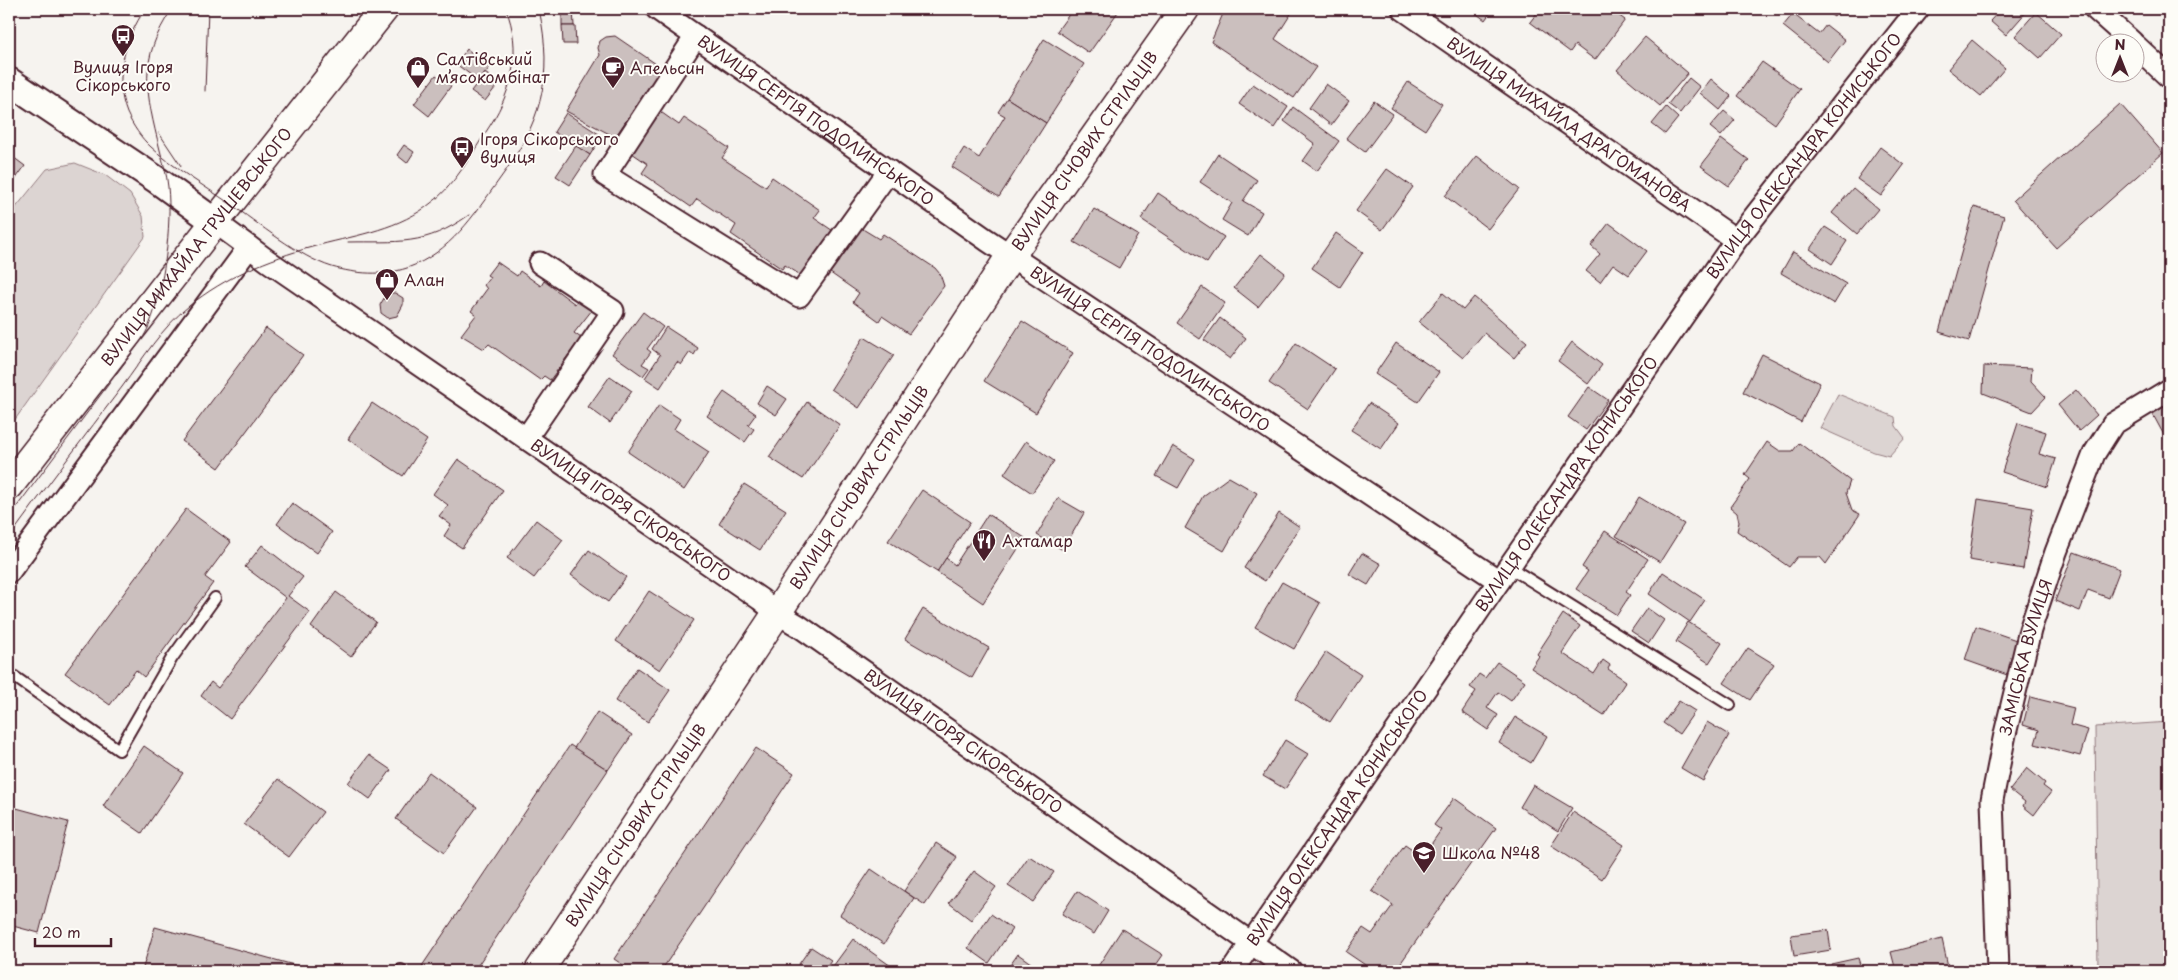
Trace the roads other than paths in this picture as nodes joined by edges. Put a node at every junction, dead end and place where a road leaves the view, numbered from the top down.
1 (384, 9) edge
2 (657, 9) edge
3 (1185, 9) edge
4 (1403, 9) edge
5 (1918, 9) edge
6 (2095, 9) edge
7 (2121, 32) edge
8 (696, 36) junction
9 (2146, 55) edge
10 (2169, 77) edge
11 (9, 81) edge
12 (889, 171) junction
13 (215, 222) junction
14 (1736, 240) junction
15 (249, 247) junction
16 (1011, 255) junction
17 (540, 263) dead end
18 (2169, 390) edge
19 (527, 437) junction
20 (9, 486) edge
21 (9, 572) edge
22 (1504, 574) junction
23 (215, 598) dead end
24 (777, 613) junction
25 (9, 673) edge
26 (1730, 704) dead end
27 (1252, 943) junction
28 (539, 971) edge
29 (1232, 971) edge
30 (1290, 971) edge
31 (1998, 971) edge

1 - 13 main road, ВУЛИЦЯ МИХАЙЛА ГРУШЕВСЬКОГО
2 - 8 street, ВУЛИЦЯ СЕРГІЯ ПОДОЛИНСЬКОГО
3 - 16 main road, ВУЛИЦЯ СІЧОВИХ СТРІЛЬЦІВ
4 - 14 street, ВУЛИЦЯ МИХАЙЛА ДРАГОМАНОВА
5 - 14 street, ВУЛИЦЯ ОЛЕКСАНДРА КОНИСЬКОГО
6 - 7 street
8 - 12 street, ВУЛИЦЯ СЕРГІЯ ПОДОЛИНСЬКОГО
8 - 12 street
9 - 10 street
11 - 13 street, ВУЛИЦЯ ІГОРЯ СІКОРСЬКОГО
12 - 16 street, ВУЛИЦЯ СЕРГІЯ ПОДОЛИНСЬКОГО
13 - 15 street, ВУЛИЦЯ ІГОРЯ СІКОРСЬКОГО
13 - 20 main road, ВУЛИЦЯ МИХАЙЛА ГРУШЕВСЬКОГО
14 - 22 street, ВУЛИЦЯ ОЛЕКСАНДРА КОНИСЬКОГО
15 - 19 street, ВУЛИЦЯ ІГОРЯ СІКОРСЬКОГО
15 - 21 street
16 - 22 street, ВУЛИЦЯ СЕРГІЯ ПОДОЛИНСЬКОГО
16 - 24 main road, ВУЛИЦЯ СІЧОВИХ СТРІЛЬЦІВ
17 - 19 street
18 - 31 street, ЗАМІСЬКА ВУЛИЦЯ
19 - 24 street, ВУЛИЦЯ ІГОРЯ СІКОРСЬКОГО
22 - 26 lane
22 - 27 street, ВУЛИЦЯ ОЛЕКСАНДРА КОНИСЬКОГО
23 - 25 lane
24 - 27 street, ВУЛИЦЯ ІГОРЯ СІКОРСЬКОГО
24 - 28 main road, ВУЛИЦЯ СІЧОВИХ СТРІЛЬЦІВ
27 - 29 street, ВУЛИЦЯ ОЛЕКСАНДРА КОНИСЬКОГО
27 - 30 street, ВУЛИЦЯ ІГОРЯ СІКОРСЬКОГО

